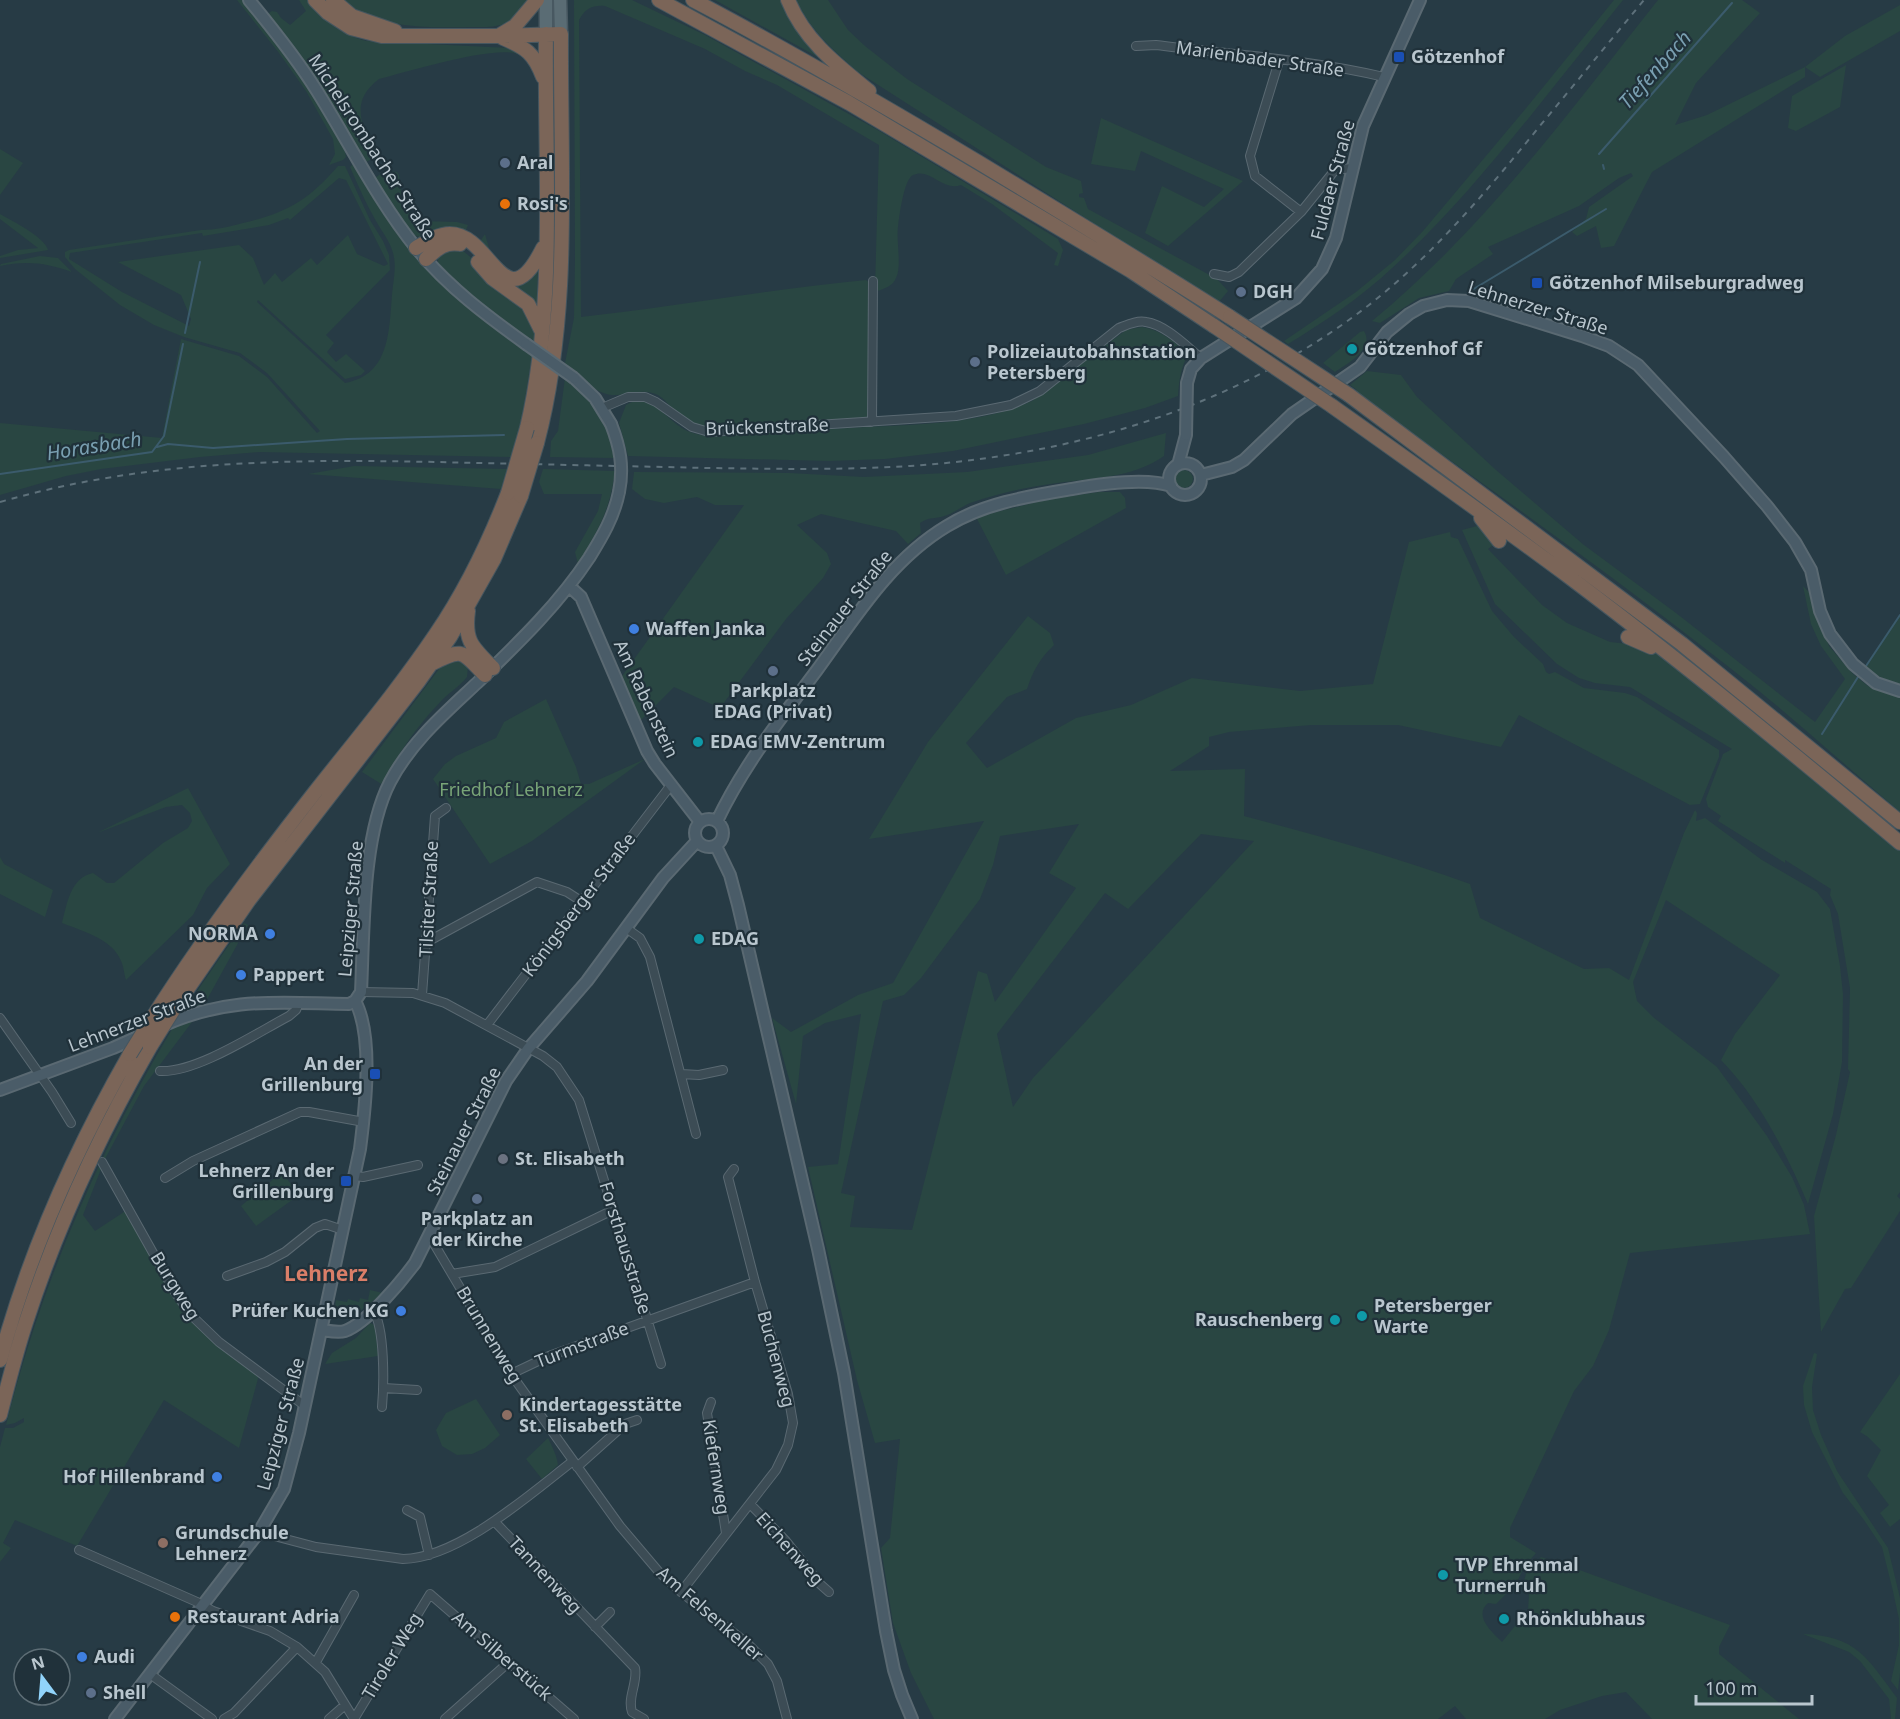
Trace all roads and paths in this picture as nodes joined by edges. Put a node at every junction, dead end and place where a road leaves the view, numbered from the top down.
1 (249, 0) edge
2 (315, 0) edge
3 (333, 0) edge
4 (537, 0) edge
5 (546, 0) edge
6 (560, 0) edge
7 (659, 0) edge
8 (693, 0) edge
9 (788, 0) edge
10 (1420, 0) edge
11 (546, 33) junction
12 (561, 34) junction
13 (409, 35) junction
14 (498, 36) junction
15 (1136, 46) dead end
16 (1279, 61) junction
17 (1384, 77) junction
18 (545, 81) junction
19 (904, 118) junction
20 (1352, 168) junction
21 (1302, 212) junction
22 (545, 244) junction
23 (421, 254) junction
24 (1214, 274) dead end
25 (873, 281) dead end
26 (542, 333) junction
27 (1201, 358) junction
28 (602, 408) junction
29 (872, 422) junction
30 (1186, 435) junction
31 (1193, 465) junction
32 (1175, 468) junction
33 (1201, 476) junction
34 (1130, 483) junction
35 (1172, 486) junction
36 (515, 494) junction
37 (1471, 505) junction
38 (1499, 541) dead end
39 (569, 586) junction
40 (469, 606) junction
41 (1629, 637) dead end
42 (1672, 657) junction
43 (431, 664) junction
44 (489, 671) junction
45 (1900, 691) edge
46 (671, 785) junction
47 (446, 808) dead end
48 (717, 821) junction
49 (700, 822) junction
50 (1900, 822) edge
51 (697, 841) junction
52 (1900, 843) edge
53 (716, 846) junction
54 (581, 901) junction
55 (626, 928) junction
56 (427, 942) junction
57 (422, 995) junction
58 (358, 997) junction
59 (299, 1003) junction
60 (0, 1018) edge
61 (487, 1025) junction
62 (528, 1049) junction
63 (723, 1070) dead end
64 (160, 1071) dead end
65 (681, 1074) junction
66 (40, 1076) junction
67 (0, 1090) edge
68 (364, 1122) junction
69 (71, 1124) dead end
70 (696, 1134) dead end
71 (102, 1162) dead end
72 (418, 1166) dead end
73 (734, 1169) dead end
74 (355, 1176) junction
75 (165, 1178) dead end
76 (613, 1210) junction
77 (344, 1230) junction
78 (430, 1237) junction
79 (452, 1274) junction
80 (227, 1276) dead end
81 (755, 1282) junction
82 (373, 1310) junction
83 (647, 1320) junction
84 (322, 1330) junction
85 (0, 1360) edge
86 (661, 1364) dead end
87 (511, 1374) junction
88 (384, 1388) junction
89 (417, 1390) dead end
90 (711, 1402) dead end
91 (305, 1407) junction
92 (381, 1407) dead end
93 (2, 1408) edge
94 (637, 1420) dead end
95 (575, 1464) junction
96 (751, 1505) junction
97 (407, 1510) dead end
98 (495, 1522) junction
99 (259, 1532) junction
100 (726, 1533) junction
101 (79, 1550) dead end
102 (429, 1555) junction
103 (681, 1592) junction
104 (829, 1592) dead end
105 (430, 1594) joint
106 (354, 1595) dead end
107 (203, 1605) junction
108 (610, 1612) dead end
109 (595, 1627) junction
110 (297, 1647) junction
111 (316, 1662) junction
112 (509, 1662) junction
113 (150, 1674) junction
114 (345, 1705) junction
115 (115, 1719) edge
116 (212, 1719) edge
117 (224, 1719) edge
118 (329, 1719) edge
119 (354, 1719) edge
120 (445, 1719) edge
121 (574, 1719) edge
122 (644, 1719) edge
123 (787, 1719) edge
124 (912, 1719) edge

1 - 23 main road, Michelsrombacher Straße
2 - 13 highway
3 - 13 highway
4 - 14 highway
5 - 11 main road
6 - 12 main road
7 - 37 highway, bridge
8 - 19 highway
9 - 19 highway
10 - 17 main road, Fuldaer Straße
11 - 12 highway
11 - 14 highway
11 - 18 highway
12 - 36 highway, bridge
13 - 14 highway
14 - 18 highway
15 - 16 street, Marienbader Straße
16 - 17 street, Marienbader Straße
16 - 21 street
17 - 20 main road, Fuldaer Straße
18 - 22 highway
19 - 50 highway, bridge
20 - 21 street
20 - 27 main road, Fuldaer Straße
21 - 24 street
22 - 23 highway
22 - 26 highway
23 - 26 highway
23 - 28 main road, Michelsrombacher Straße, bridge
25 - 29 street
26 - 36 highway, bridge
27 - 29 street, Brückenstraße
27 - 30 main road, Fuldaer Straße, bridge
28 - 29 street, Brückenstraße
28 - 39 main road, Michelsrombacher Straße, bridge
30 - 31 main road
30 - 32 main road
31 - 32 main road
31 - 33 main road
32 - 34 main road, Steinauer Straße
32 - 35 main road
33 - 35 main road
33 - 45 main road, Lehnerzer Straße
34 - 35 main road, Steinauer Straße
34 - 48 main road, Steinauer Straße
36 - 40 highway
36 - 85 highway, bridge
37 - 38 highway
37 - 42 highway
39 - 44 main road, Leipziger Straße
39 - 46 main road, Am Rabenstein
40 - 43 highway
40 - 44 highway
41 - 42 highway
42 - 52 highway
43 - 44 highway
43 - 93 highway, bridge
44 - 58 main road, Leipziger Straße
46 - 49 main road, Am Rabenstein
46 - 54 street, Königsberger Straße
47 - 56 street, Tilsiter Straße
48 - 49 main road
48 - 53 main road
49 - 51 main road
51 - 53 main road
51 - 55 main road, Steinauer Straße
53 - 124 main road
54 - 56 street
54 - 61 street, Königsberger Straße
55 - 62 main road, Steinauer Straße
55 - 65 street
56 - 57 street, Tilsiter Straße
57 - 58 street, Forsthausstraße
57 - 61 street, Forsthausstraße
58 - 59 main road, Lehnerzer Straße
58 - 68 main road, Leipziger Straße
59 - 64 street
59 - 66 main road, Lehnerzer Straße
60 - 66 street
61 - 62 street, Forsthausstraße
62 - 76 street, Forsthausstraße
62 - 78 main road, Steinauer Straße
63 - 65 street
65 - 70 street
66 - 67 main road, Lehnerzer Straße
66 - 69 street
68 - 74 main road, Leipziger Straße
68 - 75 street
71 - 91 street, Burgweg
72 - 74 street
73 - 81 street, Buchenweg
74 - 77 main road, Leipziger Straße
76 - 79 street
76 - 83 street, Forsthausstraße
77 - 80 street
77 - 84 main road, Leipziger Straße
78 - 79 street, Brunnenweg
78 - 82 main road, Steinauer Straße
79 - 87 street, Brunnenweg
81 - 83 street, Turmstraße
81 - 96 street, Buchenweg
82 - 84 main road, Steinauer Straße
82 - 88 street
83 - 86 street, Forsthausstraße
83 - 87 street, Turmstraße
84 - 91 main road, Leipziger Straße
87 - 95 street, Brunnenweg
88 - 89 street
88 - 92 street
90 - 100 street, Kiefernweg
91 - 99 main road, Leipziger Straße
94 - 95 street
95 - 98 street
95 - 103 street, Am Felsenkeller
96 - 100 street, Buchenweg
96 - 104 street, Eichenweg
97 - 102 street
98 - 102 street
98 - 109 street, Tannenweg
99 - 102 street
99 - 107 main road, Leipziger Straße
100 - 103 street, Buchenweg
101 - 107 street
103 - 123 street, Am Felsenkeller
105 - 112 street, Am Silberstück
105 - 119 street, Tiroler Weg
106 - 111 street
107 - 110 street
107 - 113 main road, Leipziger Straße
108 - 109 street, Tannenweg
109 - 122 street, Tannenweg
110 - 111 street
110 - 117 street
111 - 114 street
112 - 120 street
112 - 121 street, Am Silberstück
113 - 115 main road, Leipziger Straße
113 - 116 street
114 - 118 street
114 - 119 street

